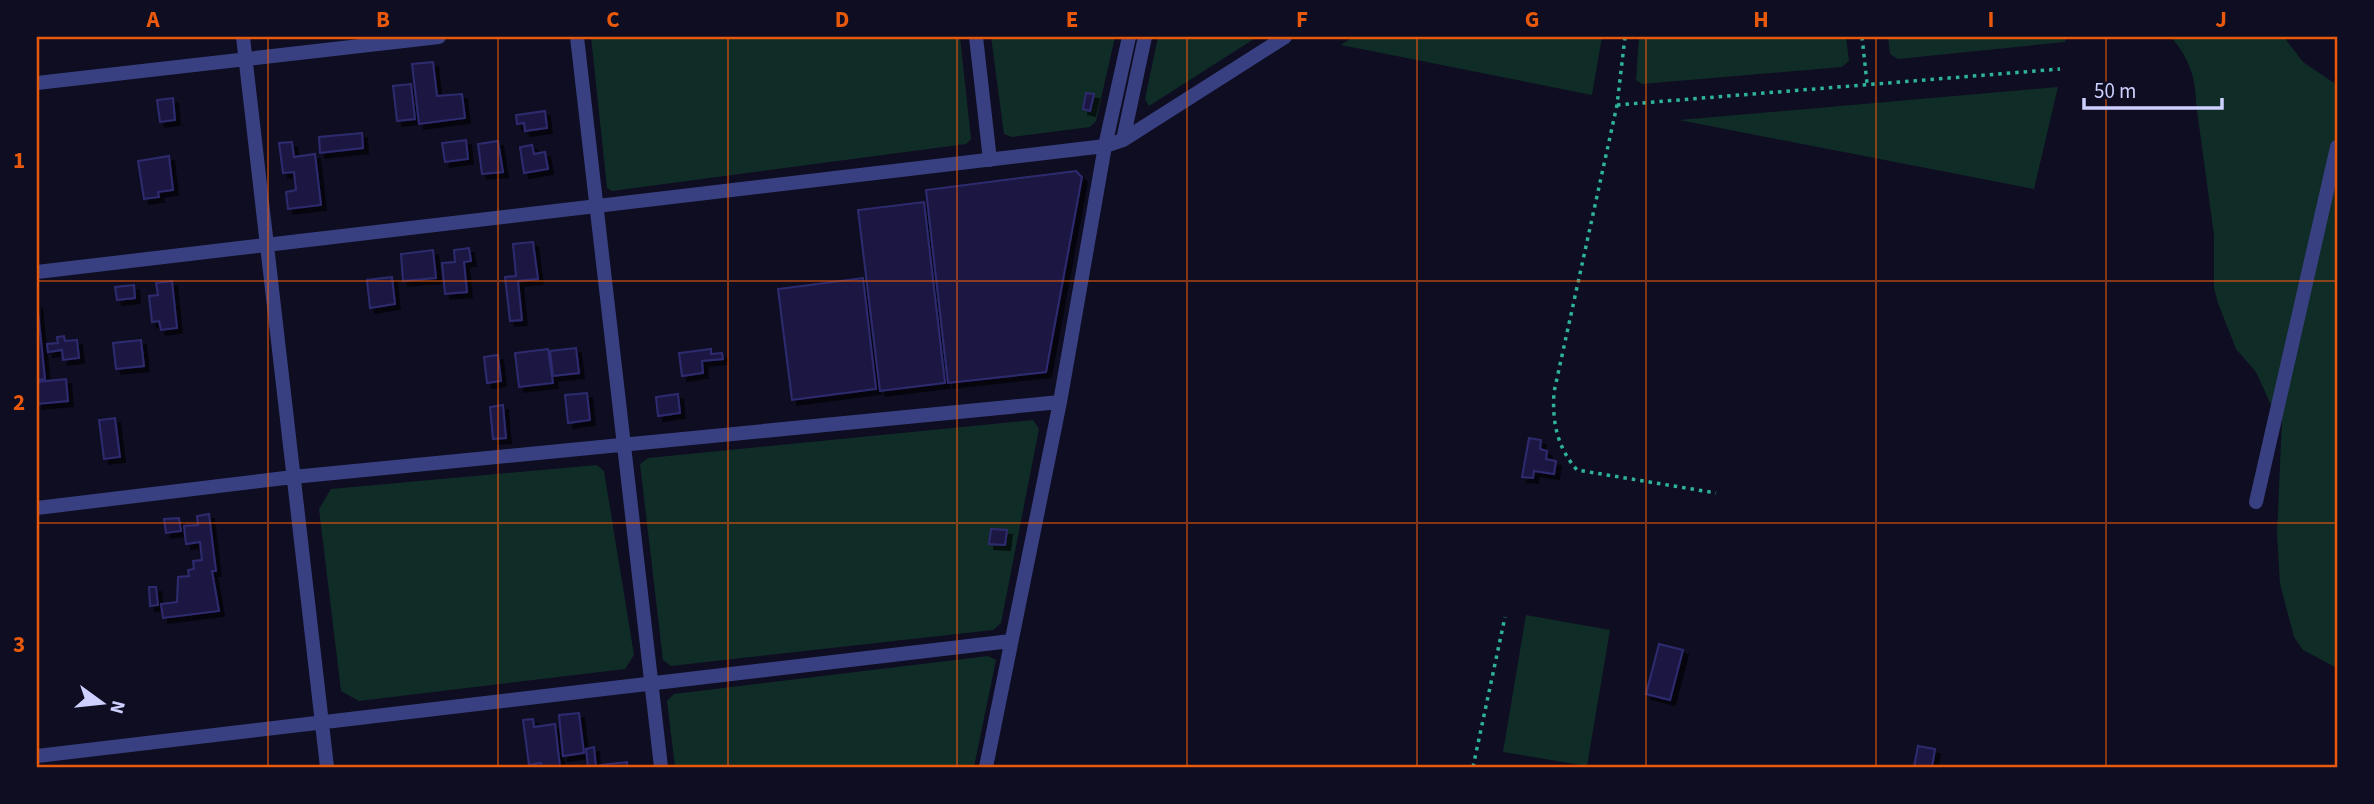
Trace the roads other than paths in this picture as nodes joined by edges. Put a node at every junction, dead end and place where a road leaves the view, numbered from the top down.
1 (243, 37) edge
2 (439, 37) edge
3 (577, 37) edge
4 (976, 37) edge
5 (1129, 37) edge
6 (1145, 37) edge
7 (1286, 37) edge
8 (245, 59) junction
9 (37, 82) edge
10 (1124, 140) junction
11 (1105, 146) junction
12 (2337, 147) edge
13 (990, 160) junction
14 (596, 207) junction
15 (267, 246) junction
16 (37, 272) edge
17 (1060, 402) junction
18 (624, 445) junction
19 (293, 477) junction
20 (2256, 502) dead end
21 (37, 508) edge
22 (1011, 641) junction
23 (651, 683) junction
24 (321, 721) junction
25 (37, 756) edge
26 (327, 767) edge
27 (661, 767) edge
28 (986, 767) edge

1 - 8 street
2 - 8 street
3 - 14 street
4 - 13 street
5 - 11 street
6 - 10 street
7 - 10 street
8 - 9 street
8 - 15 street
10 - 11 street
11 - 13 street
11 - 17 street
12 - 20 street
13 - 14 street
14 - 15 street
14 - 18 street
15 - 16 street
15 - 19 street
17 - 18 street
17 - 22 street
18 - 19 street
18 - 23 street
19 - 21 street
19 - 24 street
22 - 23 street
22 - 28 street
23 - 24 street
23 - 27 street
24 - 25 street
24 - 26 street

